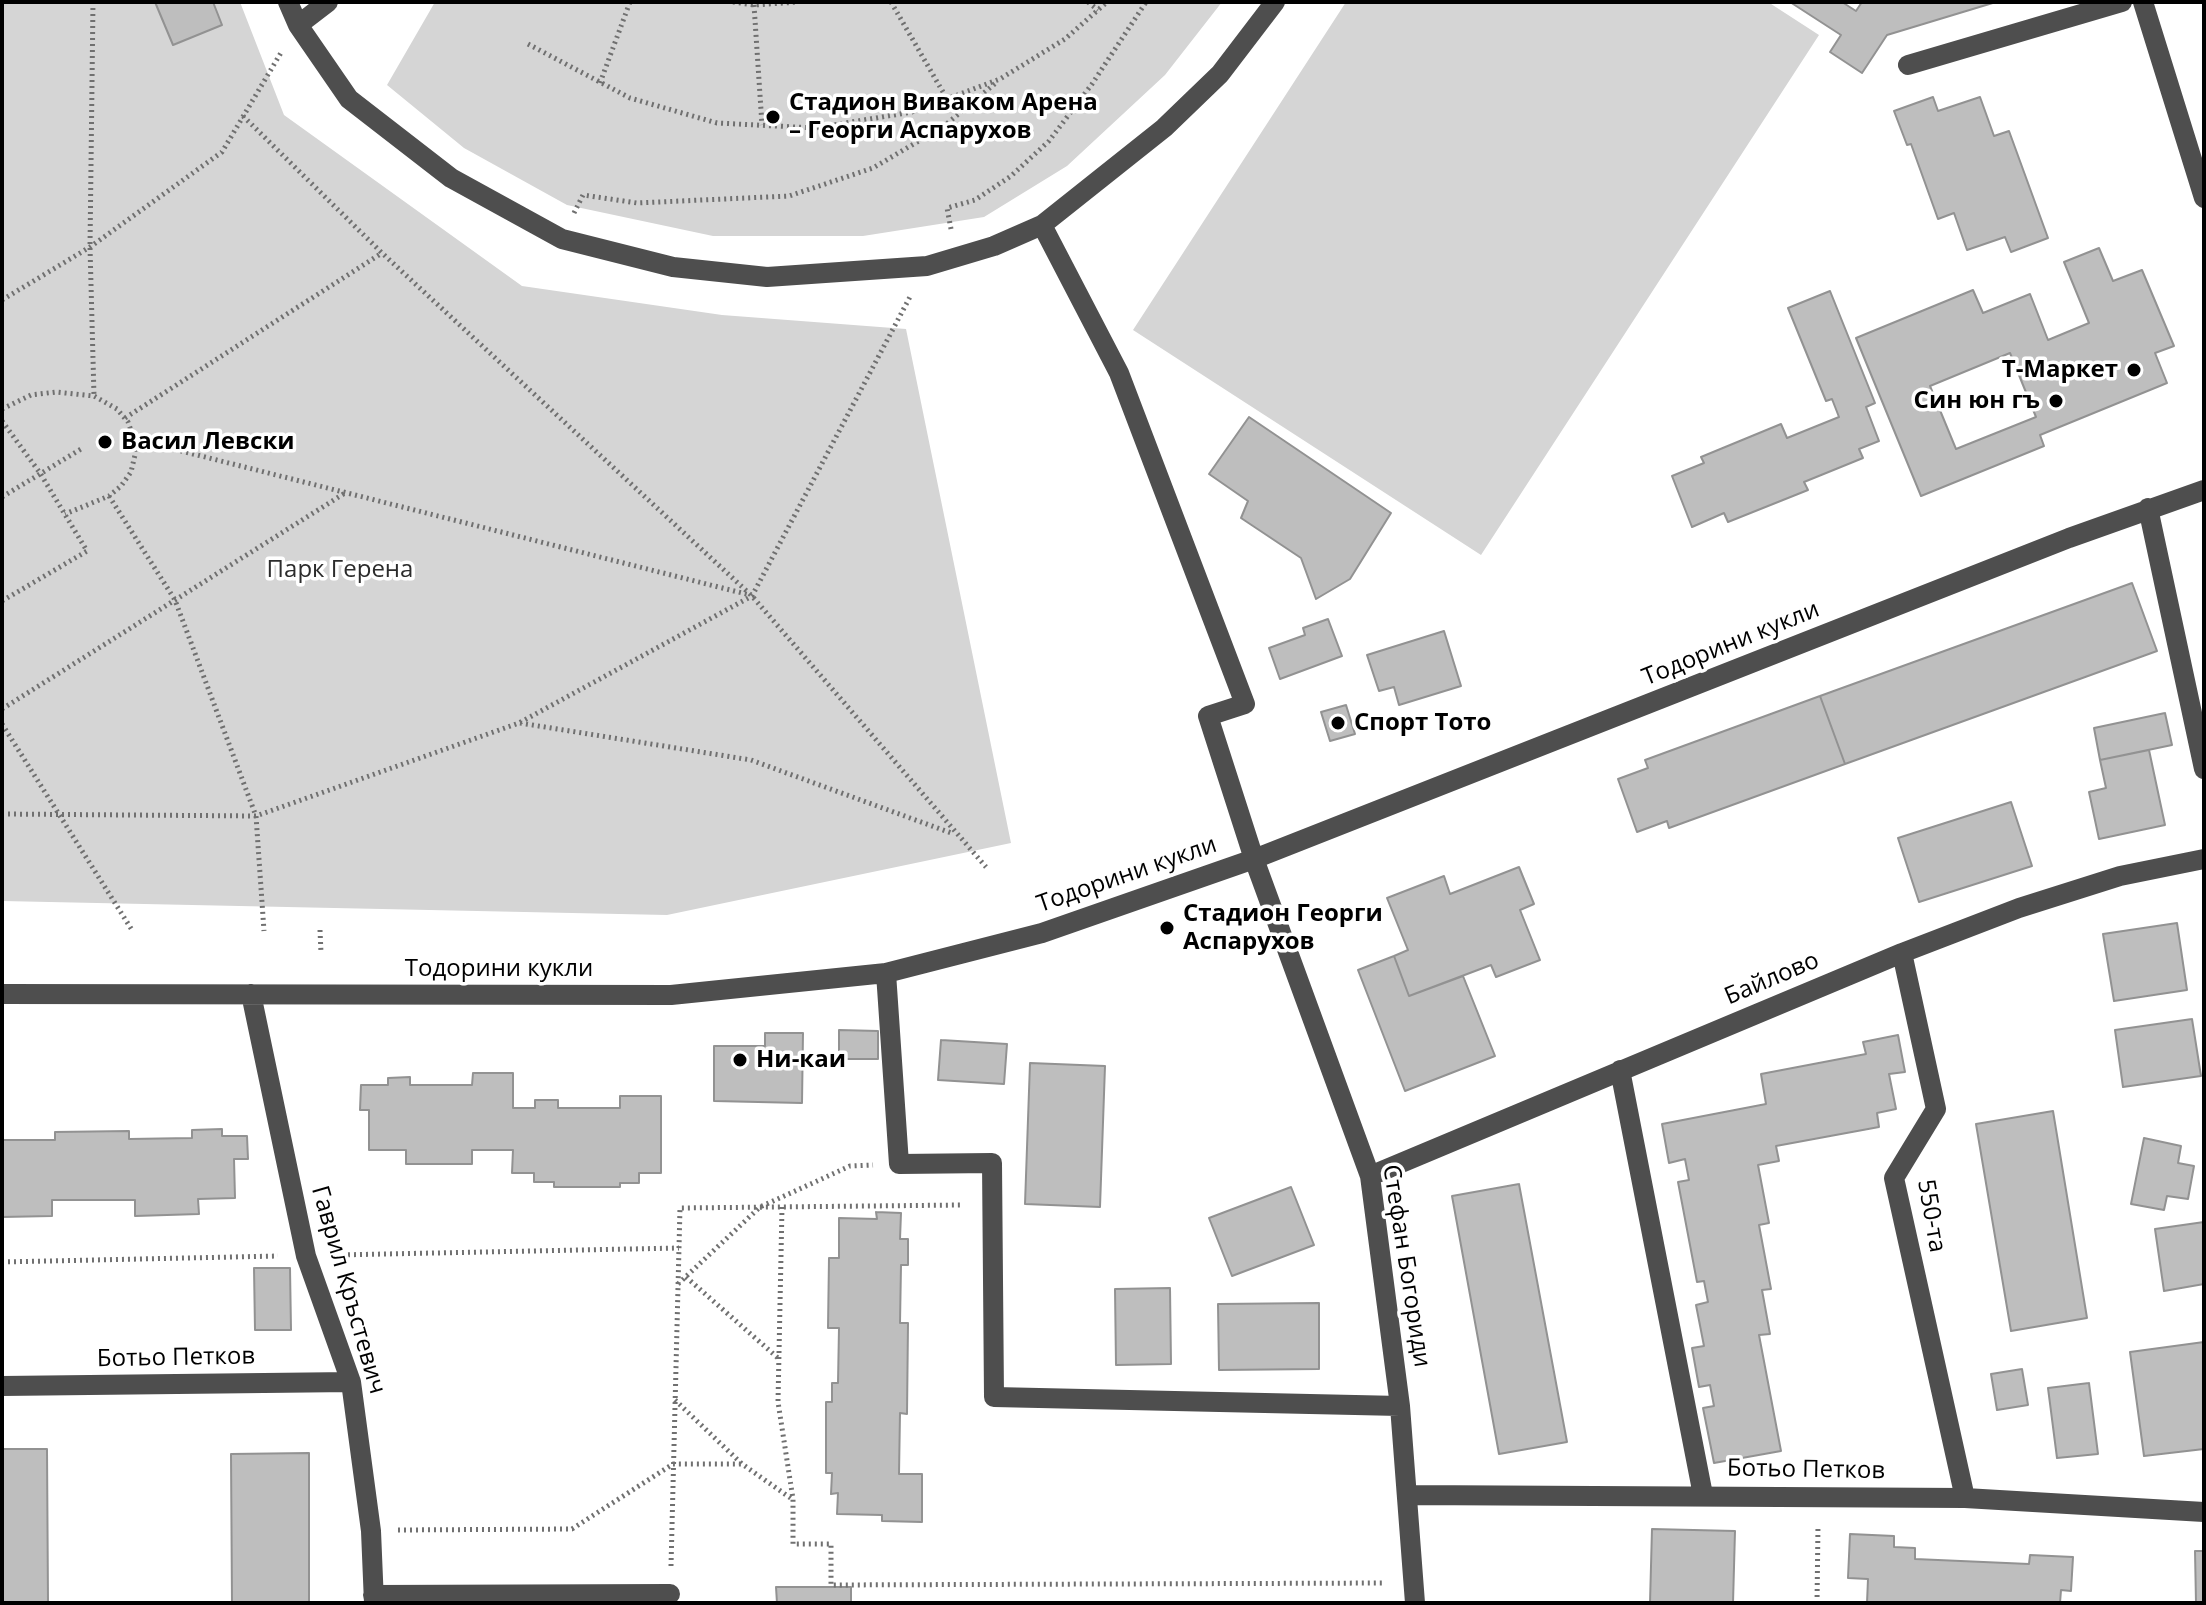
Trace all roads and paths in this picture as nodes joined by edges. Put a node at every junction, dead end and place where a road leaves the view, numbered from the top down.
1 (93, 2) edge
2 (288, 2) edge
3 (328, 2) edge
4 (630, 2) edge
5 (733, 2) edge
6 (798, 2) edge
7 (891, 2) edge
8 (1088, 2) edge
9 (1107, 2) edge
10 (1146, 2) edge
11 (1275, 2) edge
12 (2122, 2) edge
13 (2143, 2) edge
14 (754, 5) junction
15 (1098, 10) junction
16 (298, 25) junction
17 (528, 44) dead end
18 (1908, 65) dead end
19 (1000, 79) junction
20 (600, 83) junction
21 (947, 99) junction
22 (243, 116) junction
23 (762, 125) junction
24 (2204, 198) edge
25 (1042, 225) junction
26 (562, 239) junction
27 (90, 247) junction
28 (382, 253) junction
29 (957, 258) junction
30 (927, 266) junction
31 (2, 300) edge
32 (94, 396) junction
33 (2, 409) edge
34 (125, 418) junction
35 (2, 421) edge
36 (134, 439) junction
37 (81, 449) dead end
38 (40, 473) junction
39 (2204, 490) edge
40 (346, 492) junction
41 (109, 496) junction
42 (2, 497) edge
43 (2148, 508) junction
44 (65, 514) junction
45 (752, 596) junction
46 (175, 600) junction
47 (2, 601) edge
48 (2, 709) edge
49 (519, 723) junction
50 (2, 724) edge
51 (2204, 769) edge
52 (2, 814) edge
53 (59, 814) junction
54 (256, 816) junction
55 (958, 836) junction
56 (1254, 859) junction
57 (2204, 859) edge
58 (986, 867) dead end
59 (132, 930) dead end
60 (320, 930) dead end
61 (264, 931) dead end
62 (321, 953) dead end
63 (1902, 953) junction
64 (886, 973) junction
65 (2, 994) edge
66 (251, 994) junction
67 (1620, 1070) junction
68 (899, 1164) junction
69 (1370, 1176) junction
70 (992, 1204) junction
71 (760, 1207) junction
72 (782, 1207) junction
73 (679, 1248) junction
74 (306, 1256) junction
75 (2, 1262) edge
76 (686, 1277) junction
77 (678, 1284) junction
78 (779, 1358) junction
79 (351, 1382) junction
80 (2, 1386) edge
81 (675, 1399) junction
82 (1400, 1406) junction
83 (673, 1464) junction
84 (742, 1464) junction
85 (1408, 1495) junction
86 (1703, 1495) junction
87 (1819, 1496) junction
88 (1965, 1498) junction
89 (793, 1499) junction
90 (2204, 1512) edge
91 (371, 1531) junction
92 (1414, 1593) edge
93 (670, 1594) joint
94 (374, 1599) edge
95 (1817, 1603) edge

1 - 27 path
2 - 16 street
3 - 16 street
4 - 20 path
5 - 14 path
6 - 14 path
7 - 21 path
8 - 15 path
9 - 15 path
10 - 29 path
11 - 25 street
12 - 18 street
13 - 24 street
14 - 23 path
15 - 19 path
16 - 22 path
16 - 26 street
17 - 20 path
19 - 21 path
19 - 26 path
20 - 23 path
21 - 23 path
22 - 27 path
22 - 28 path
25 - 29 street
25 - 56 street, Стефан Богориди
26 - 30 street
27 - 31 path
27 - 32 path
28 - 34 path
28 - 45 path
29 - 30 street
30 - 45 path
32 - 33 path
32 - 34 path
34 - 36 path
35 - 38 path
36 - 40 path
36 - 41 path
37 - 38 path
38 - 42 path
38 - 44 path
39 - 43 street, Тодорини кукли
40 - 45 path
40 - 46 path
41 - 44 path
41 - 46 path
43 - 51 street
43 - 56 street, Тодорини кукли
44 - 47 path
45 - 49 path
45 - 55 path
46 - 48 path
46 - 54 path
49 - 54 path
49 - 55 path
50 - 53 path
52 - 53 path
53 - 54 path
53 - 59 path
54 - 61 path
55 - 58 path
56 - 64 street, Тодорини кукли
56 - 69 street, Стефан Богориди
57 - 63 street, Байлово
60 - 62 path
63 - 67 street, Байлово
63 - 88 street, 550-та
64 - 66 street, Тодорини кукли
64 - 68 street
65 - 66 street, Тодорини кукли
66 - 74 street, Гаврил Кръстевич
67 - 69 street, Байлово
67 - 86 street
68 - 70 street
68 - 71 path
69 - 82 street, Стефан Богориди
70 - 72 path
70 - 82 street
71 - 72 path
71 - 73 path
71 - 76 path
72 - 78 path
73 - 74 path
73 - 77 path
74 - 75 path
74 - 79 street, Гаврил Кръстевич
76 - 77 path
76 - 78 path
77 - 81 path
78 - 89 path
79 - 80 street, Ботьо Петков
79 - 91 street, Гаврил Кръстевич
81 - 83 path
81 - 84 path
82 - 85 street, Стефан Богориди
83 - 84 path
83 - 91 path
83 - 93 path
84 - 89 path
85 - 86 street, Ботьо Петков
85 - 92 street, Стефан Богориди
86 - 87 street, Ботьо Петков
87 - 88 street, Ботьо Петков
87 - 95 path
88 - 90 street, Ботьо Петков
89 - 92 path
91 - 94 street, Гаврил Кръстевич
93 - 94 street

